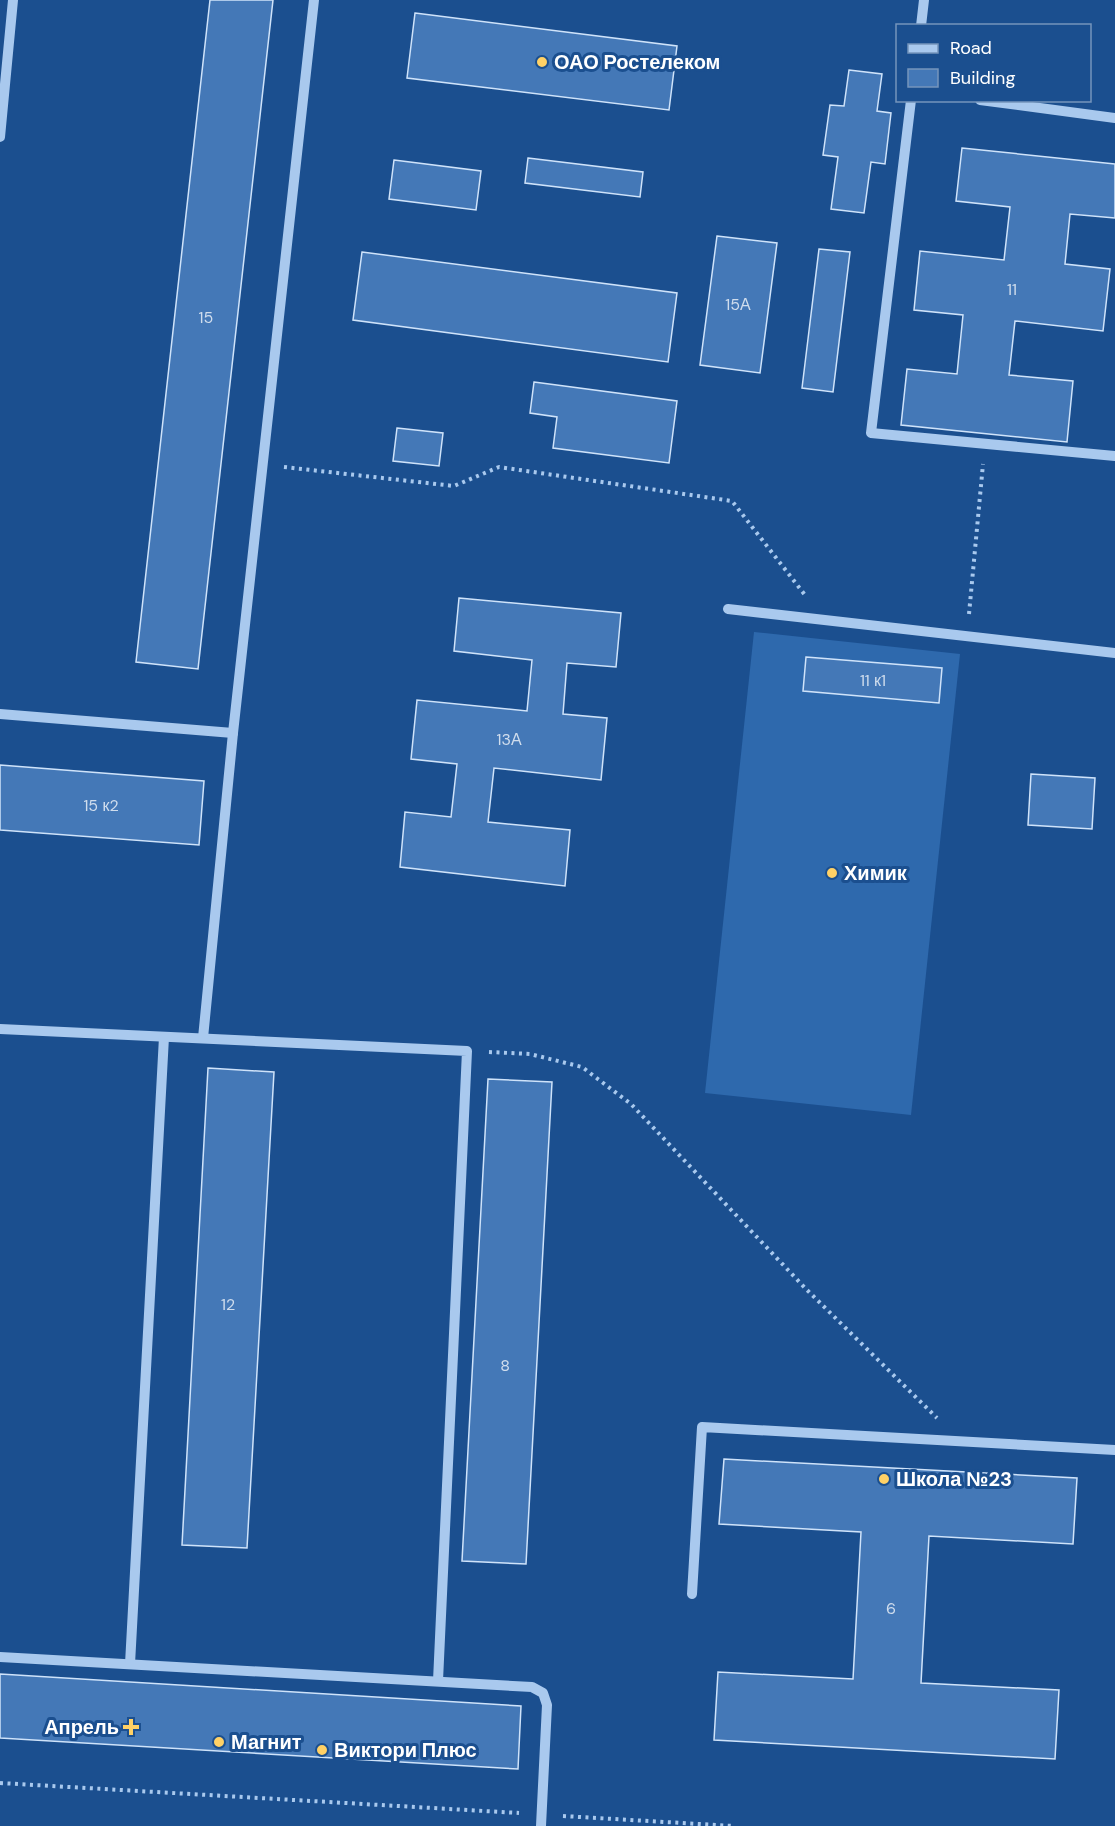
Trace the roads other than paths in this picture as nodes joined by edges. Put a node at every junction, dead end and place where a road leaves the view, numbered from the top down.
1 (13, 0) edge
2 (314, 0) edge
3 (924, 0) edge
4 (921, 24) edge
5 (911, 102) edge
6 (995, 102) edge
7 (1115, 118) edge
8 (0, 137) edge
9 (1115, 456) edge
10 (728, 609) dead end
11 (1115, 653) edge
12 (0, 714) edge
13 (232, 733) junction
14 (0, 1029) edge
15 (164, 1037) junction
16 (203, 1038) junction
17 (1115, 1450) edge
18 (692, 1594) dead end
19 (0, 1657) edge
20 (130, 1664) junction
21 (438, 1680) junction
22 (541, 1820) edge

1 - 8 lane
2 - 13 lane
3 - 4 lane
5 - 9 lane
6 - 7 lane
10 - 11 lane
12 - 13 lane
13 - 16 lane
14 - 15 lane
15 - 16 lane
15 - 20 lane
16 - 21 lane
17 - 18 lane
19 - 20 lane
20 - 21 lane
21 - 22 lane

